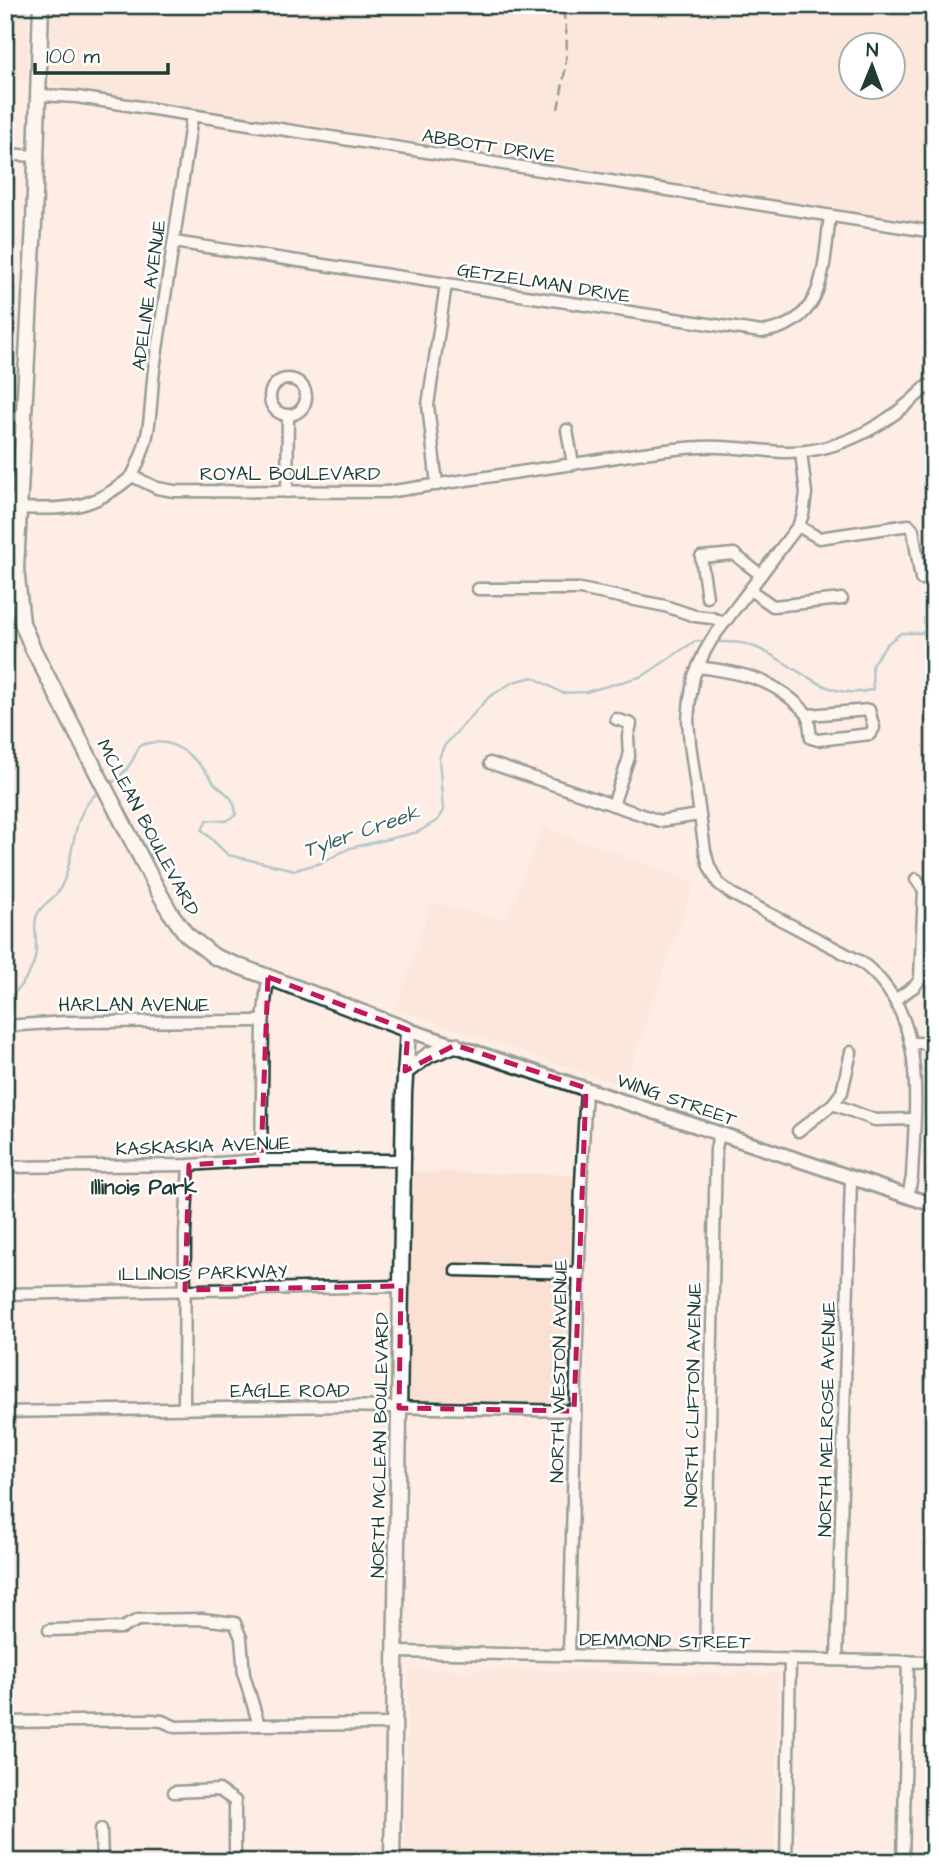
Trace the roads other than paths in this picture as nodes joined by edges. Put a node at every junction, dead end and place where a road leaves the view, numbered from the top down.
1 (41, 5) edge
2 (39, 94) junction
3 (192, 116) junction
4 (5, 154) edge
5 (35, 156) junction
6 (830, 216) junction
7 (934, 232) edge
8 (174, 242) junction
9 (446, 284) junction
10 (934, 376) edge
11 (930, 389) edge
12 (288, 415) dead end
13 (568, 430) dead end
14 (801, 452) junction
15 (572, 464) junction
16 (132, 476) junction
17 (437, 485) junction
18 (287, 492) junction
19 (5, 499) edge
20 (12, 511) edge
21 (798, 526) junction
22 (761, 575) junction
23 (922, 579) dead end
24 (478, 589) dead end
25 (750, 590) junction
26 (707, 597) dead end
27 (842, 599) dead end
28 (722, 626) junction
29 (698, 667) junction
30 (808, 715) junction
31 (616, 719) dead end
32 (491, 763) dead end
33 (613, 805) junction
34 (699, 816) junction
35 (916, 879) dead end
36 (268, 977) junction
37 (895, 1000) junction
38 (263, 1021) junction
39 (5, 1026) edge
40 (408, 1030) junction
41 (912, 1043) junction
42 (934, 1043) edge
43 (455, 1045) junction
44 (851, 1052) dead end
45 (405, 1072) junction
46 (586, 1088) junction
47 (833, 1104) junction
48 (914, 1119) junction
49 (798, 1131) dead end
50 (719, 1134) junction
51 (261, 1160) junction
52 (403, 1160) junction
53 (189, 1165) junction
54 (5, 1167) edge
55 (851, 1178) junction
56 (908, 1196) junction
57 (934, 1205) edge
58 (456, 1270) dead end
59 (579, 1273) junction
60 (401, 1286) junction
61 (185, 1290) junction
62 (5, 1294) edge
63 (184, 1408) junction
64 (399, 1408) junction
65 (575, 1411) junction
66 (5, 1412) edge
67 (49, 1630) dead end
68 (396, 1653) junction
69 (569, 1655) junction
70 (705, 1658) junction
71 (790, 1660) junction
72 (838, 1660) junction
73 (908, 1661) junction
74 (934, 1662) edge
75 (8, 1722) dead end
76 (394, 1724) junction
77 (259, 1725) junction
78 (174, 1792) dead end
79 (101, 1829) dead end
80 (102, 1862) edge
81 (235, 1862) edge
82 (393, 1862) edge
83 (786, 1862) edge
84 (903, 1862) edge

1 - 2 main road
2 - 3 street, ABBOTT DRIVE
2 - 5 main road
3 - 6 street, ABBOTT DRIVE
3 - 8 street, ADELINE AVENUE
4 - 5 street
5 - 20 main road
6 - 7 street, ABBOTT DRIVE
6 - 9 street, GETZELMAN DRIVE
8 - 9 street, GETZELMAN DRIVE
8 - 16 street, ADELINE AVENUE
9 - 17 street
10 - 11 street, ROYAL BOULEVARD
11 - 14 street, ROYAL BOULEVARD
12 - 18 street
13 - 15 street
14 - 15 street, ROYAL BOULEVARD
14 - 21 street
15 - 17 street, ROYAL BOULEVARD
16 - 18 street, ROYAL BOULEVARD
16 - 20 street
17 - 18 street, ROYAL BOULEVARD
19 - 20 street
20 - 36 main road, MCLEAN BOULEVARD
21 - 22 street
21 - 23 street
22 - 25 street
22 - 26 street
24 - 28 street
25 - 27 street
25 - 28 street
28 - 29 street
29 - 30 street
29 - 34 street
30 - 30 street
31 - 33 street
32 - 33 street
33 - 34 street
34 - 37 street
35 - 37 street
36 - 38 street
36 - 40 main road, MCLEAN BOULEVARD
37 - 41 street
38 - 39 street, HARLAN AVENUE
38 - 51 street
40 - 43 street, WING STREET
40 - 45 main road, NORTH MCLEAN BOULEVARD
41 - 42 street
41 - 48 street
43 - 45 main road
43 - 46 street, WING STREET
44 - 47 street
45 - 52 main road, NORTH MCLEAN BOULEVARD
46 - 50 street, WING STREET
46 - 59 street, NORTH WESTON AVENUE
47 - 48 street
47 - 49 street
48 - 56 street
50 - 55 street, WING STREET
50 - 70 street, NORTH CLIFTON AVENUE
51 - 52 street, KASKASKIA AVENUE
51 - 53 street, KASKASKIA AVENUE
52 - 60 main road, NORTH MCLEAN BOULEVARD
53 - 54 street, KASKASKIA AVENUE
53 - 61 street
55 - 56 street, WING STREET
55 - 72 street, NORTH MELROSE AVENUE
56 - 57 street, WING STREET
58 - 59 street
59 - 65 street, NORTH WESTON AVENUE
60 - 61 street, ILLINOIS PARKWAY
60 - 64 main road, NORTH MCLEAN BOULEVARD
61 - 62 street, ILLINOIS PARKWAY
61 - 63 street
63 - 64 street, EAGLE ROAD
63 - 66 street, EAGLE ROAD
64 - 65 street, EAGLE ROAD
64 - 68 main road, NORTH MCLEAN BOULEVARD
65 - 69 street, NORTH WESTON AVENUE
67 - 77 street
68 - 69 street, DEMMOND STREET
68 - 76 main road, NORTH MCLEAN BOULEVARD
69 - 70 street, DEMMOND STREET
70 - 71 street, DEMMOND STREET
71 - 72 street, DEMMOND STREET
71 - 83 street
72 - 73 street, DEMMOND STREET
73 - 74 street, DEMMOND STREET
73 - 84 street
75 - 77 street
76 - 77 street
76 - 82 main road, NORTH MCLEAN BOULEVARD
78 - 81 street
79 - 80 street

